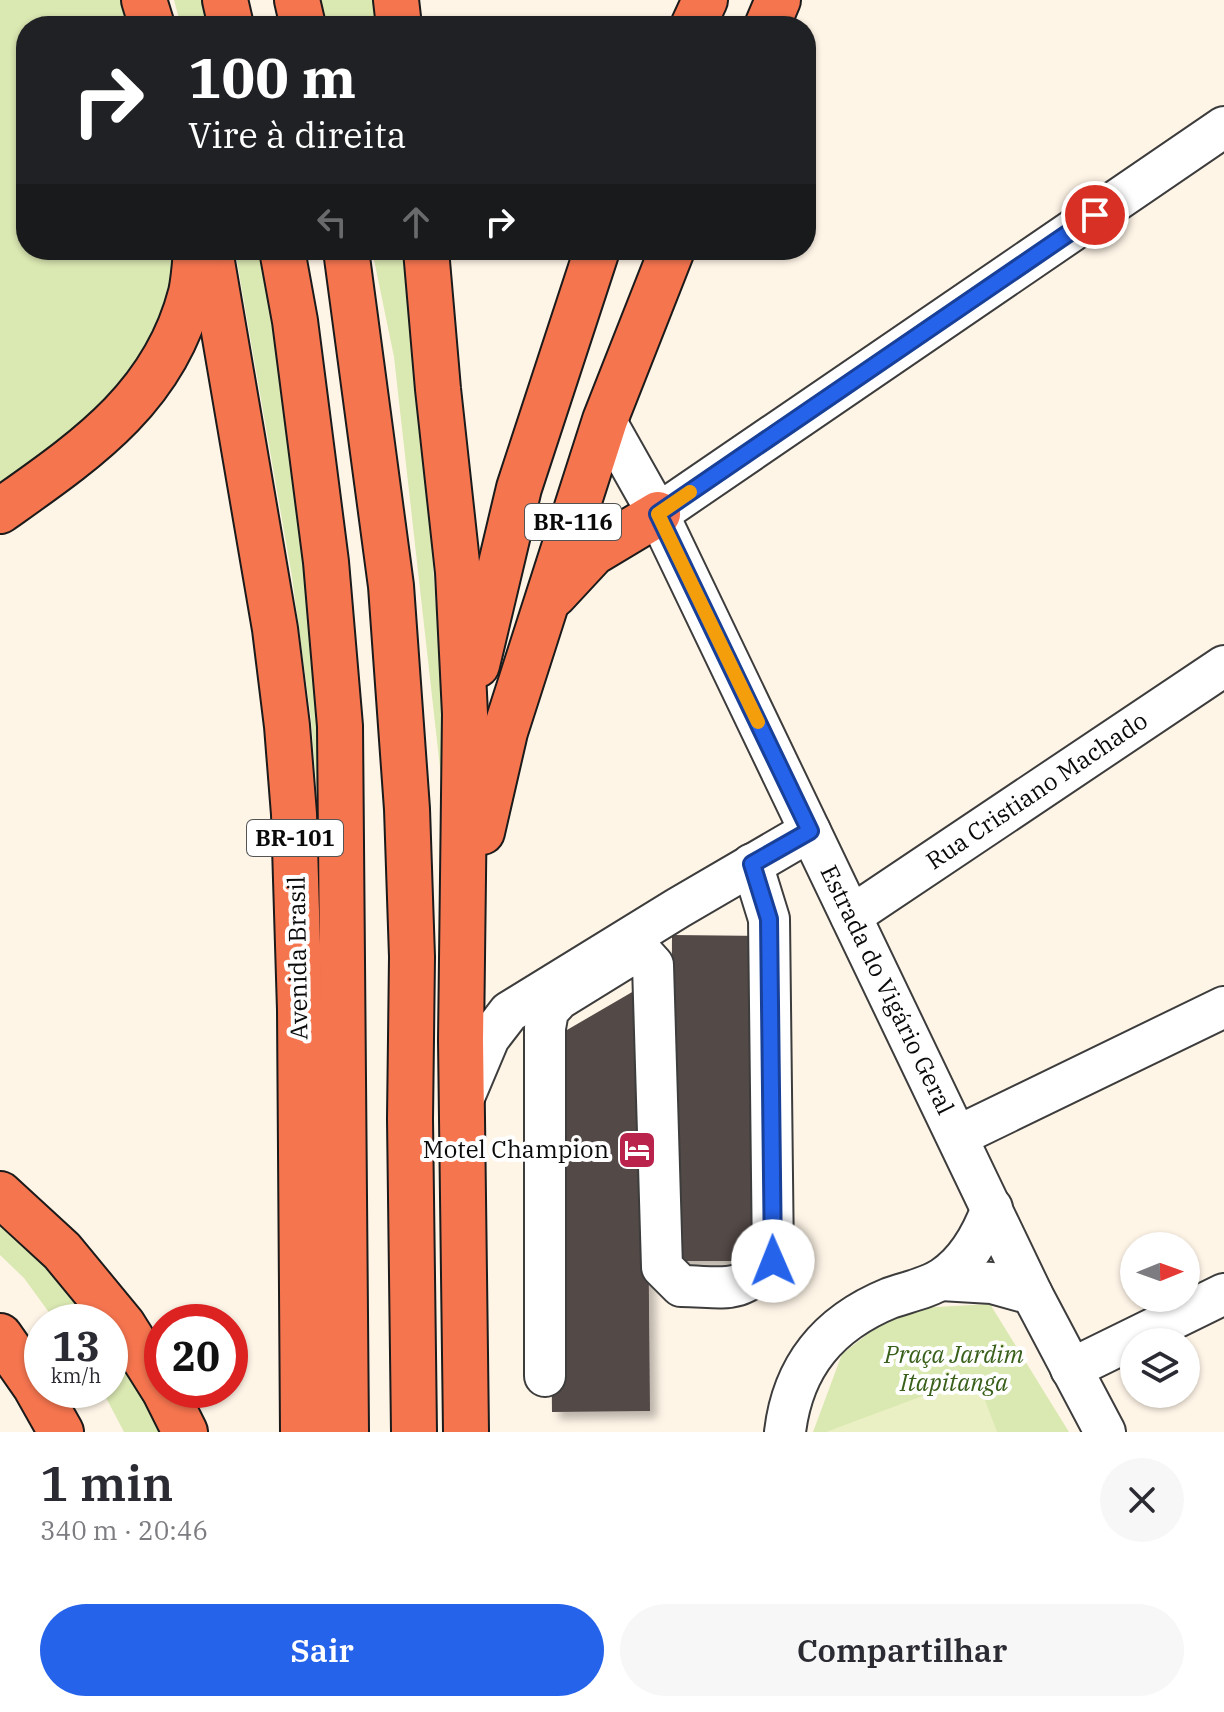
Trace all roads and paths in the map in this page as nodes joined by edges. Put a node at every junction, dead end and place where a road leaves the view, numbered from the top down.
1 (1224, 127) edge
2 (195, 260) edge
3 (212, 260) edge
4 (284, 260) edge
5 (347, 260) edge
6 (427, 260) edge
7 (594, 260) edge
8 (668, 260) edge
9 (605, 420) junction
10 (0, 511) edge
11 (658, 514) junction
12 (547, 603) junction
13 (1224, 666) edge
14 (465, 714) junction
15 (810, 831) junction
16 (752, 864) junction
17 (851, 916) junction
18 (461, 941) junction
19 (1224, 1007) edge
20 (461, 1105) junction
21 (958, 1136) junction
22 (0, 1194) edge
23 (992, 1208) junction
24 (941, 1280) junction
25 (1032, 1294) junction
26 (1224, 1294) edge
27 (0, 1336) edge
28 (144, 1358) edge
29 (1071, 1369) junction
30 (545, 1376) dead end
31 (173, 1408) edge
32 (61, 1432) edge
33 (185, 1432) edge
34 (303, 1432) edge
35 (346, 1432) edge
36 (414, 1432) edge
37 (466, 1432) edge
38 (785, 1432) edge
39 (1105, 1432) edge

1 - 11 street
2 - 10 highway
3 - 34 highway, Avenida Brasil / BR-101
4 - 35 highway, Avenida Brasil / BR-101
5 - 36 highway
6 - 14 highway
7 - 14 highway, BR-116
8 - 9 highway, BR-116
9 - 11 street, Estrada do Vigário Geral
9 - 12 highway, BR-116
11 - 12 highway
11 - 15 street, Estrada do Vigário Geral
12 - 18 highway, BR-116
13 - 17 street, Rua Cristiano Machado
14 - 18 highway
15 - 16 street
15 - 17 street, Estrada do Vigário Geral
16 - 20 street
16 - 30 street
17 - 21 street, Estrada do Vigário Geral
18 - 20 highway
19 - 21 street
20 - 37 highway
21 - 23 street, Estrada do Vigário Geral
22 - 28 highway
23 - 24 street
23 - 25 street, Estrada do Vigário Geral
24 - 25 street
24 - 38 street
25 - 29 street, Estrada do Vigário Geral
26 - 29 street
27 - 32 highway
29 - 39 street, Estrada do Vigário Geral
31 - 33 highway

